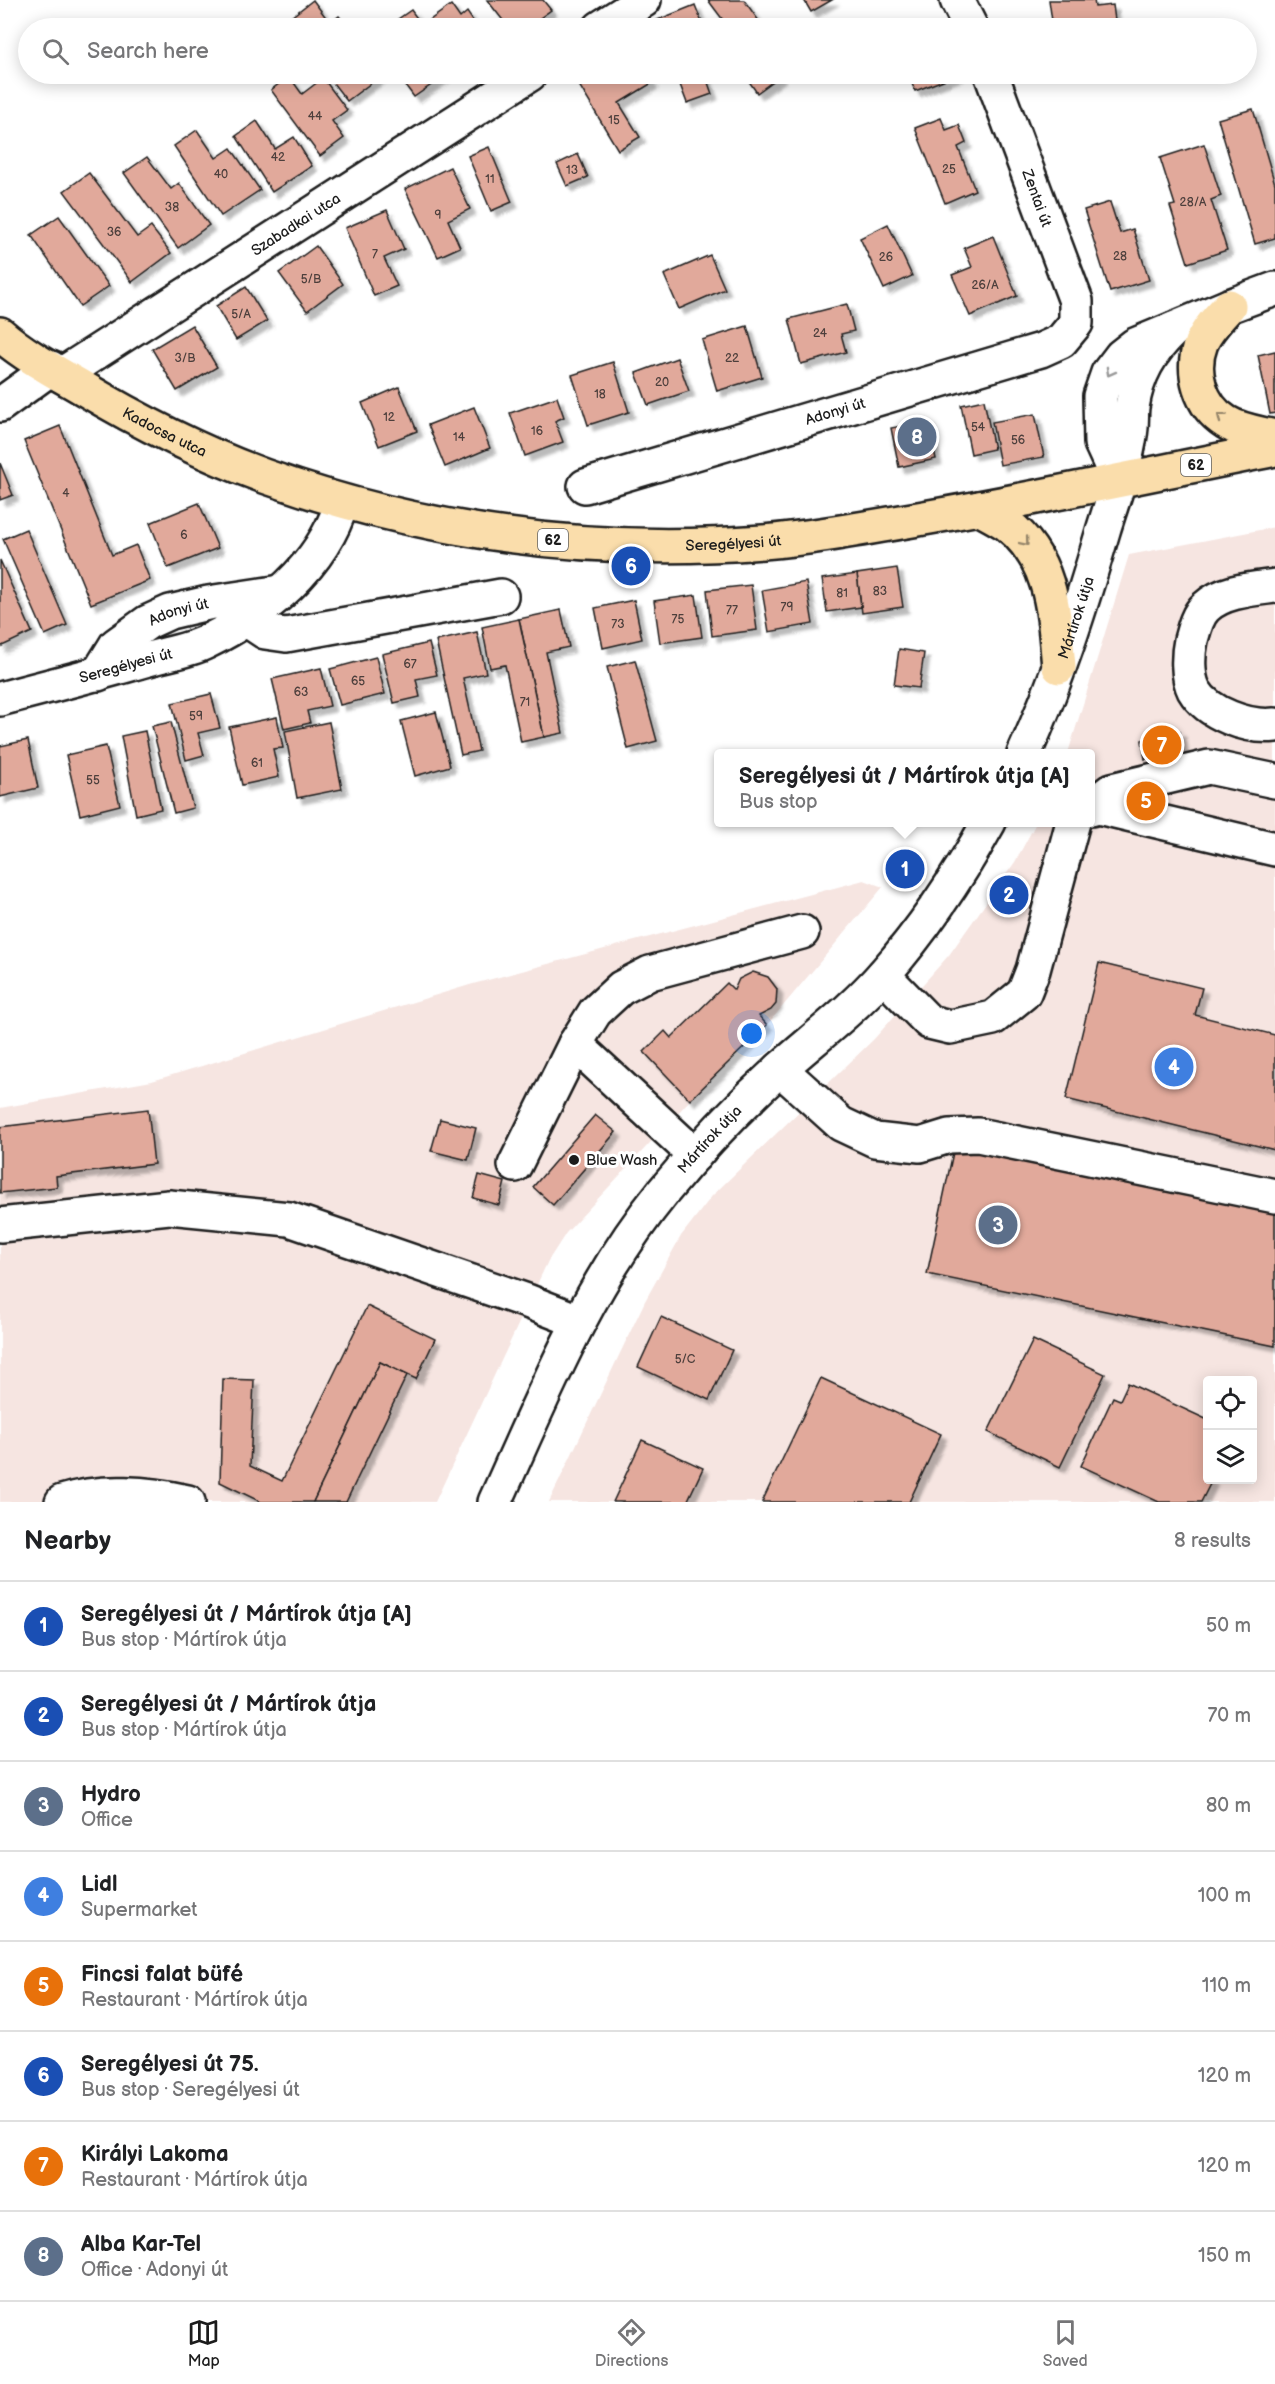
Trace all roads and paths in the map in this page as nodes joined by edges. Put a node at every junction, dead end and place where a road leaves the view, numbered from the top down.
1 (644, 0) edge
2 (957, 0) edge
3 (616, 18) edge
4 (965, 18) edge
5 (514, 84) edge
6 (995, 84) edge
7 (1275, 289) edge
8 (1229, 306) junction
9 (1076, 323) joint
10 (0, 334) edge
11 (56, 372) junction
12 (0, 405) edge
13 (1275, 437) edge
14 (1275, 449) edge
15 (1118, 480) junction
16 (585, 486) dead end
17 (342, 502) junction
18 (979, 508) junction
19 (1275, 586) edge
20 (283, 591) junction
21 (501, 596) dead end
22 (247, 620) junction
23 (1059, 667) junction
24 (98, 674) junction
25 (0, 699) edge
26 (1275, 725) edge
27 (1026, 749) edge
28 (1275, 781) edge
29 (1095, 804) edge
30 (1095, 807) edge
31 (986, 827) edge
32 (1072, 827) edge
33 (1275, 849) edge
34 (802, 932) dead end
35 (883, 975) junction
36 (575, 1044) junction
37 (780, 1069) junction
38 (695, 1155) junction
39 (515, 1165) dead end
40 (1275, 1196) edge
41 (0, 1225) edge
42 (578, 1321) junction
43 (62, 1502) edge
44 (188, 1502) edge
45 (495, 1502) edge

1 - 3 street
2 - 4 street
5 - 11 street, Szabadkai utca
6 - 9 street, Zentai út
7 - 8 street
13 -> 8 main road
8 - 15 street
9 - 16 street, Adonyi út
10 - 11 main road, Kadocsa utca / 62
11 - 12 street, Szabadkai utca
11 - 17 main road, Kadocsa utca / 62
14 - 15 main road, Seregélyesi út / 62
15 - 18 main road, Seregélyesi út / 62
15 - 23 street, Mártírok útja
17 - 18 main road, Seregélyesi út / 62
17 - 20 street, Seregélyesi út
18 -> 23 main road
19 - 26 street
20 - 22 street, Seregélyesi út
20 - 24 street, Adonyi út
21 - 22 street
22 - 24 street, Seregélyesi út
23 - 27 street, Mártírok útja
24 - 25 street, Seregélyesi út
28 - 29 street
30 - 33 street
31 - 35 street, Mártírok útja
32 - 35 street
34 - 36 street
35 - 37 street, Mártírok útja
36 - 38 street
36 - 39 street
37 - 38 street, Mártírok útja
37 - 40 street
38 - 42 street, Mártírok útja
41 - 42 street
42 - 45 street, Mártírok útja
43 - 44 street

